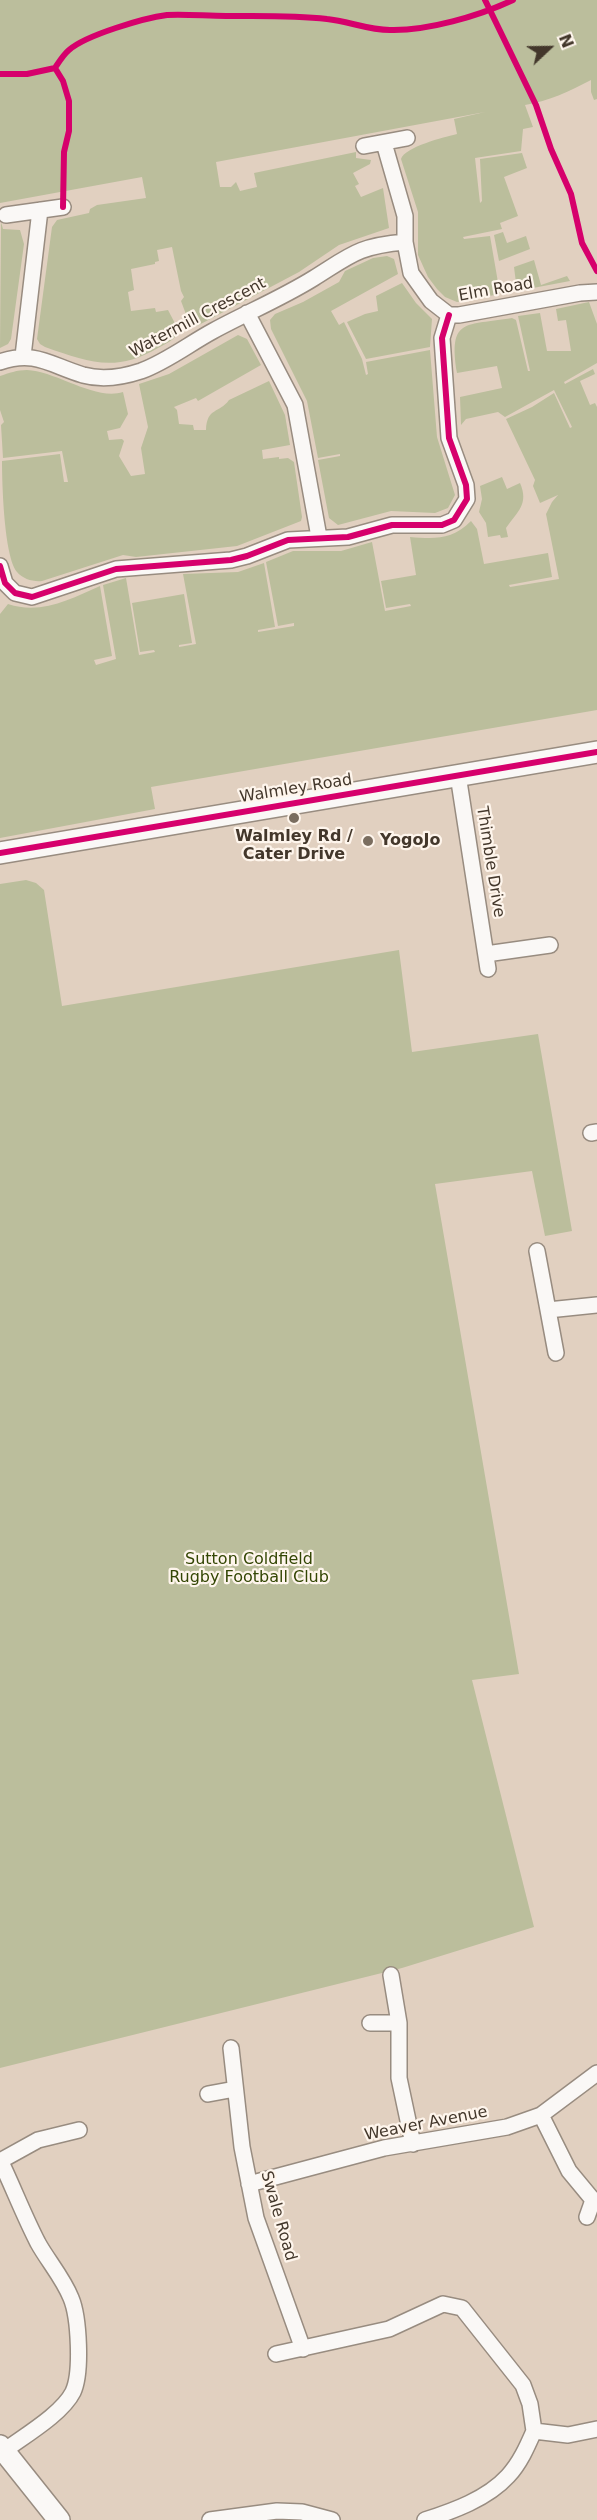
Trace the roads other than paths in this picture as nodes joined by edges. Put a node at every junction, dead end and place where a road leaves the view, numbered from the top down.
1 (407, 138) dead end
2 (384, 143) junction
3 (364, 146) dead end
4 (63, 207) dead end
5 (40, 210) junction
6 (6, 215) dead end
7 (405, 242) junction
8 (597, 292) edge
9 (247, 313) junction
10 (448, 315) junction
11 (23, 356) junction
12 (0, 362) edge
13 (319, 537) junction
14 (0, 566) edge
15 (597, 752) edge
16 (458, 776) junction
17 (0, 853) edge
18 (550, 945) dead end
19 (537, 1251) dead end
20 (597, 1305) edge
21 (548, 1310) junction
22 (556, 1353) dead end
23 (391, 1975) dead end
24 (370, 2023) dead end
25 (399, 2023) junction
26 (231, 2048) dead end
27 (597, 2073) edge
28 (235, 2089) junction
29 (208, 2094) dead end
30 (541, 2115) junction
31 (79, 2130) dead end
32 (413, 2144) junction
33 (0, 2160) edge
34 (249, 2184) junction
35 (595, 2200) edge
36 (587, 2217) dead end
37 (303, 2349) junction
38 (276, 2354) dead end
39 (597, 2429) edge
40 (534, 2431) junction
41 (2, 2449) edge
42 (59, 2520) edge
43 (210, 2520) edge
44 (332, 2520) edge
45 (425, 2520) edge

1 - 2 street
2 - 3 street
2 - 7 street, Elm Road
4 - 5 street
5 - 6 street
5 - 11 street
7 - 9 street, Watermill Crescent
7 - 10 street, Elm Road
8 - 10 street, Elm Road
9 - 11 street, Watermill Crescent
9 - 13 street
10 - 13 street
11 - 12 street, Watermill Crescent
13 - 14 street
15 - 16 main road, Walmley Road
16 - 17 main road, Walmley Road
16 - 18 street, Thimble Drive
19 - 21 street
20 - 21 street
21 - 22 street
23 - 25 street
24 - 25 street
25 - 32 street
26 - 28 street, Swale Road
27 - 30 street, Weaver Avenue
28 - 29 street
28 - 34 street, Swale Road
30 - 32 street, Weaver Avenue
30 - 35 street
31 - 33 street
32 - 34 street, Weaver Avenue
33 - 41 street
34 - 37 street, Swale Road
35 - 36 street
37 - 38 street
37 - 40 street
39 - 40 street
40 - 45 street
41 - 42 main road
43 - 44 street

